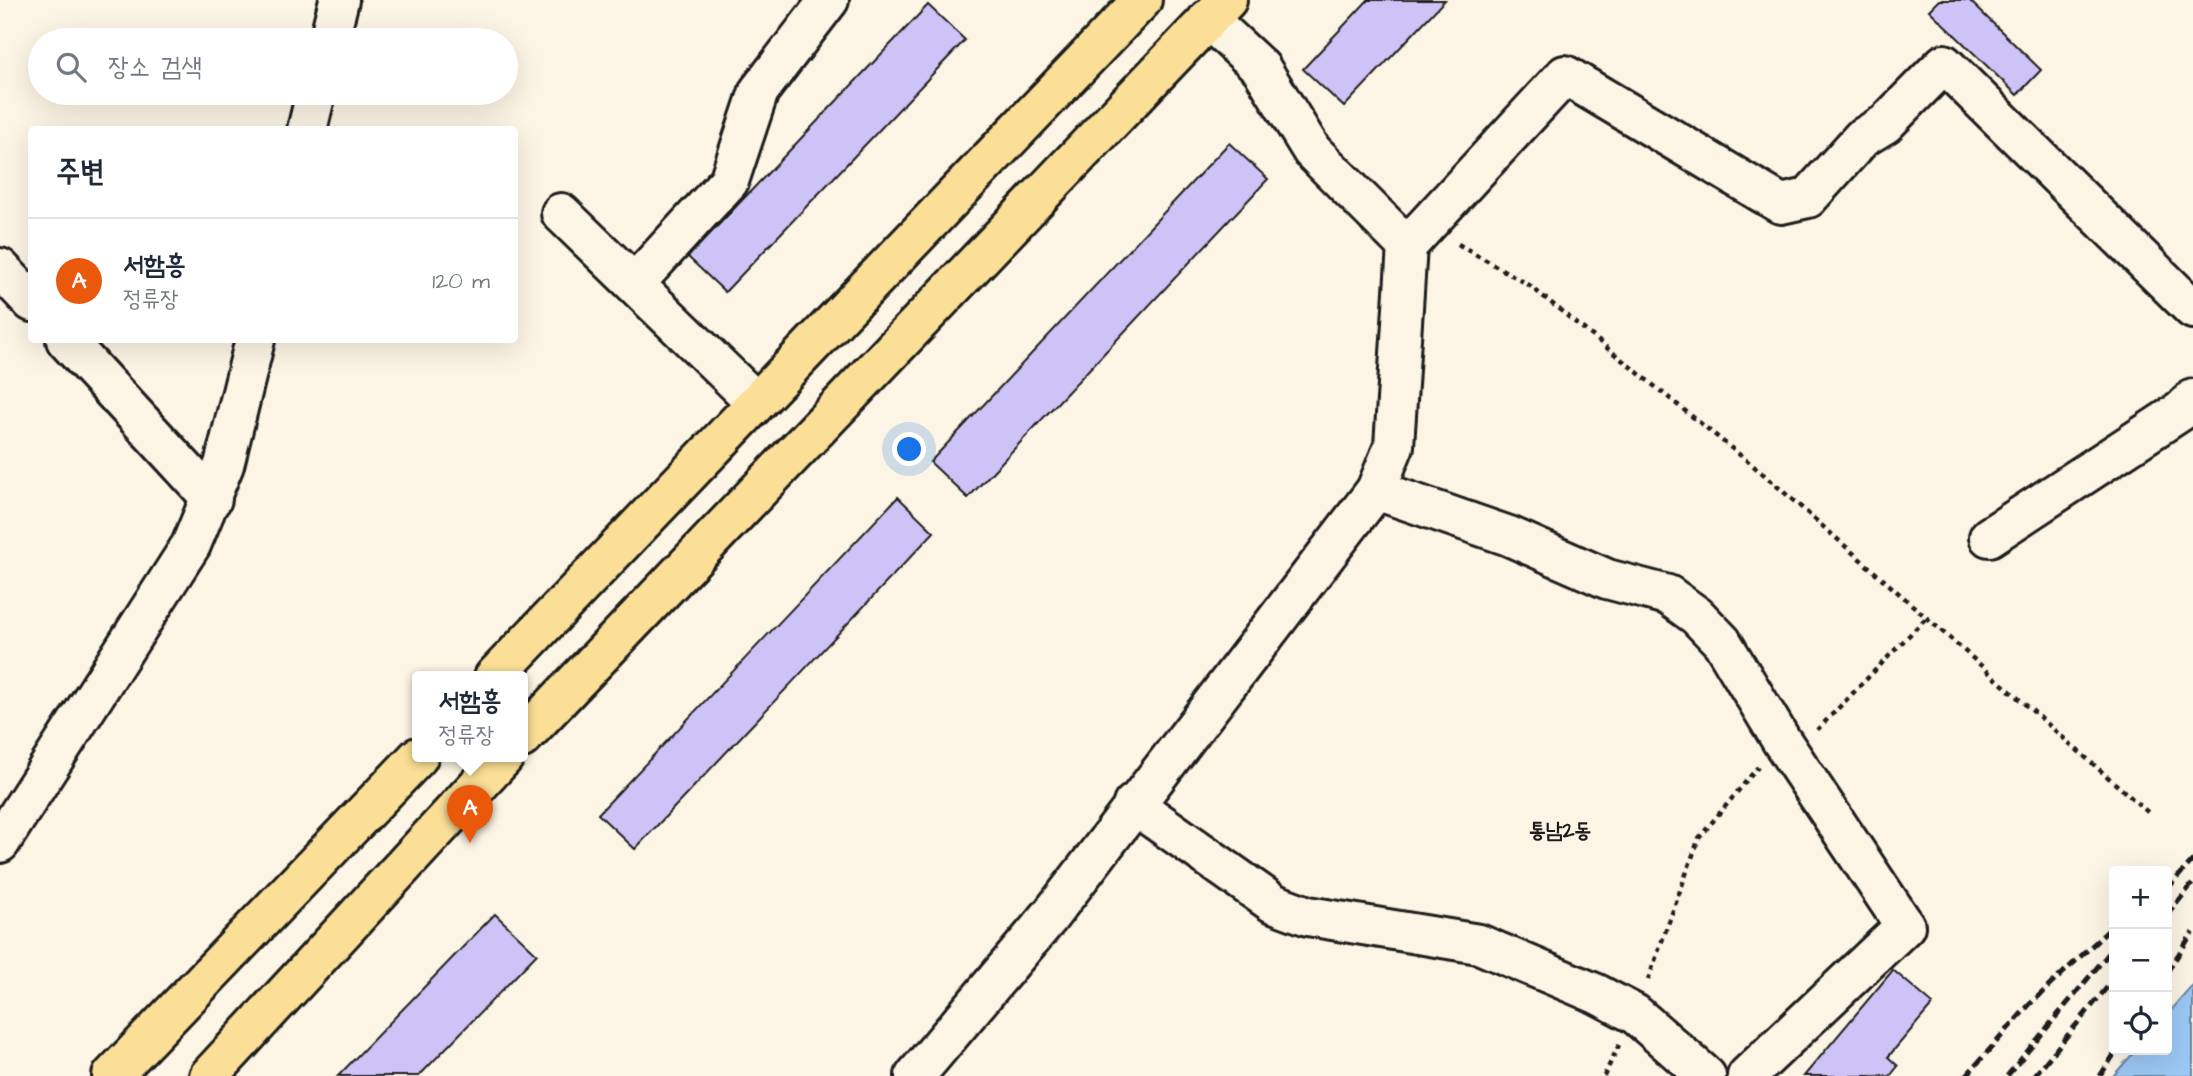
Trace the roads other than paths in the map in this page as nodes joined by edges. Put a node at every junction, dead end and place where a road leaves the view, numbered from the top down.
1 (339, 0) edge
2 (829, 0) edge
3 (1142, 0) edge
4 (1217, 10) edge
5 (332, 28) edge
6 (313, 105) edge
7 (308, 126) edge
8 (561, 213) dead end
9 (1417, 236) junction
10 (0, 268) edge
11 (635, 284) junction
12 (28, 298) edge
13 (2193, 309) edge
14 (69, 343) edge
15 (254, 343) edge
16 (2193, 399) edge
17 (756, 402) junction
18 (1376, 491) junction
19 (212, 499) junction
20 (1989, 537) dead end
21 (500, 671) edge
22 (528, 733) edge
23 (413, 762) edge
24 (499, 762) edge
25 (13, 792) edge
26 (1133, 804) junction
27 (0, 843) edge
28 (113, 1076) edge
29 (209, 1076) edge
30 (915, 1076) edge
31 (1706, 1076) edge
32 (1747, 1076) edge

1 - 5 street
2 - 11 street
3 - 17 main road
4 - 9 street
4 - 22 main road
6 - 7 street
8 - 11 street
9 - 13 street
9 - 18 street
10 - 12 street
11 - 17 street
14 - 19 street
15 - 19 street
16 - 20 street
17 - 21 main road
18 - 26 street
18 - 32 street
19 - 25 street
23 - 28 main road
24 - 29 main road
25 - 27 street
26 - 30 street
26 - 31 street

